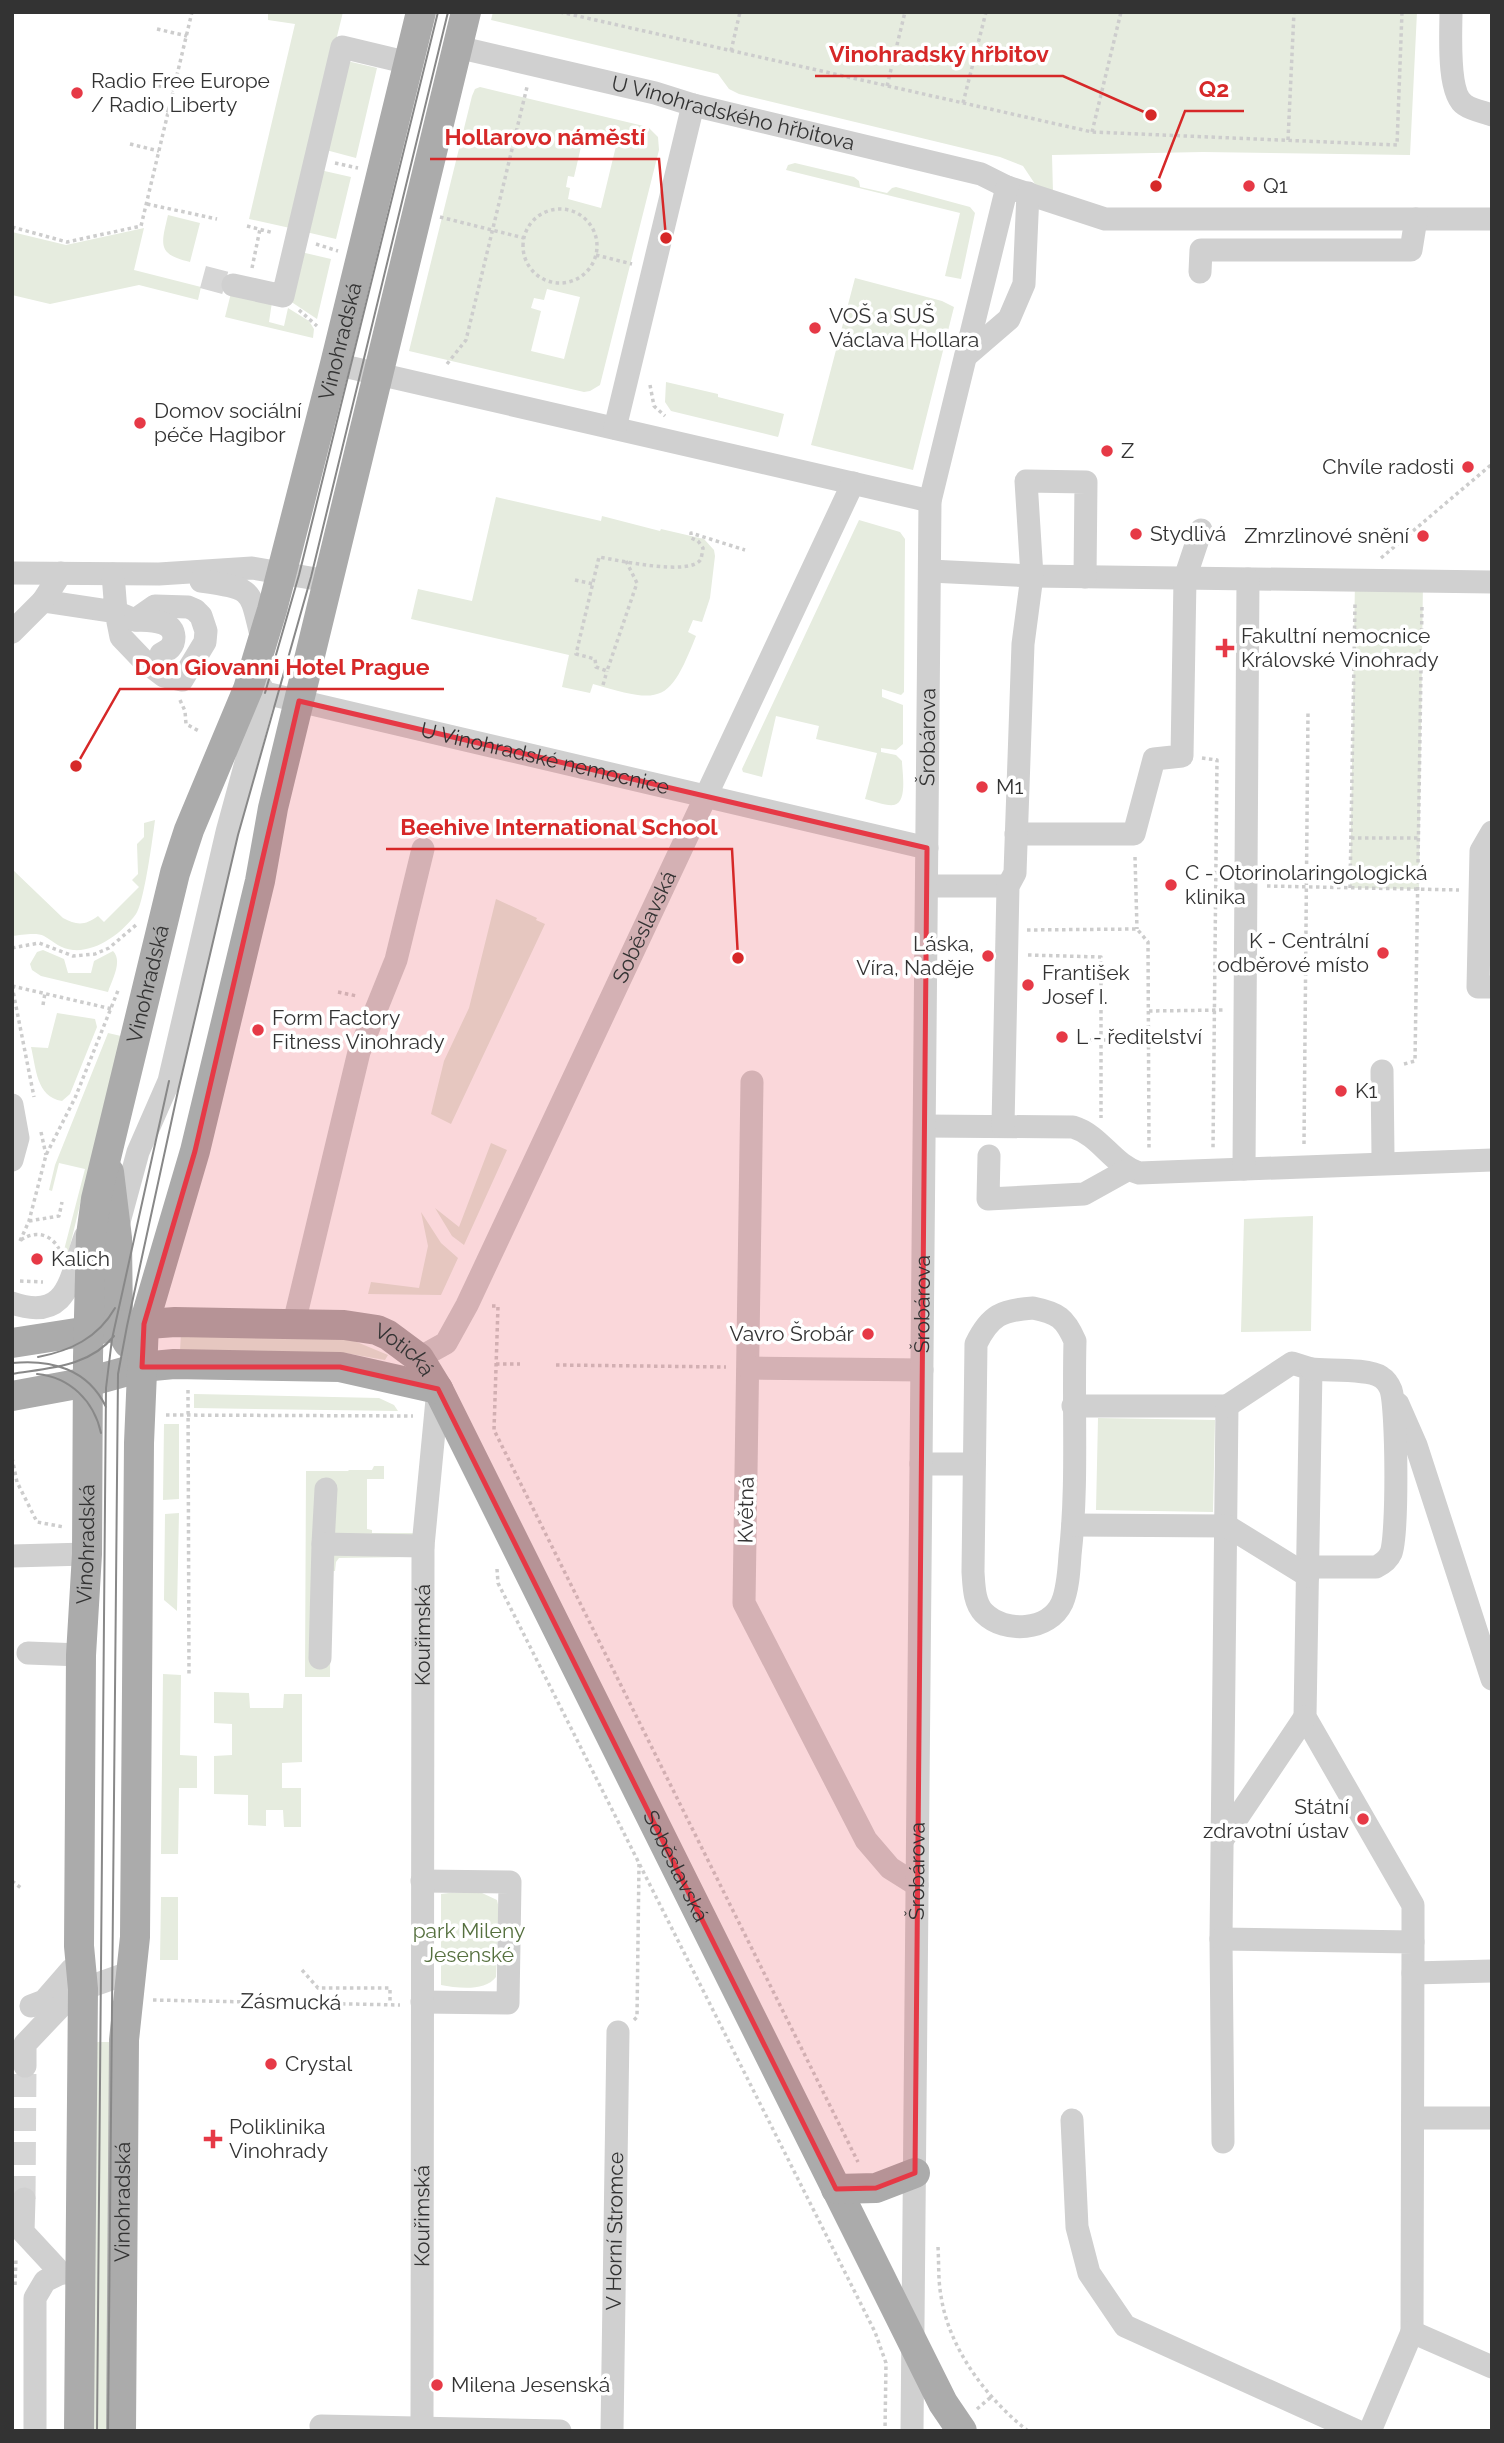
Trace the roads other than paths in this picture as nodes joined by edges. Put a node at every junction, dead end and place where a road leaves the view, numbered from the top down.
1 (421, 12) edge
2 (466, 12) edge
3 (1451, 12) edge
4 (457, 47) junction
5 (409, 63) junction
6 (692, 105) junction
7 (1492, 114) edge
8 (1018, 190) junction
9 (1416, 219) junction
10 (1492, 219) edge
11 (1200, 272) dead end
12 (240, 287) tunnel mouth
13 (965, 356) junction
14 (335, 364) junction
15 (378, 374) junction
16 (615, 428) junction
17 (853, 483) junction
18 (930, 500) junction
19 (1201, 530) dead end
20 (929, 570) junction
21 (283, 572) junction
22 (12, 573) edge
23 (61, 573) junction
24 (113, 574) junction
25 (159, 574) junction
26 (1084, 577) junction
27 (1185, 578) junction
28 (1248, 579) junction
29 (1031, 580) junction
30 (328, 581) junction
31 (1492, 582) edge
32 (43, 601) junction
33 (126, 616) junction
34 (181, 619) dead end
35 (12, 632) edge
36 (263, 643) junction
37 (162, 665) junction
38 (259, 684) junction
39 (299, 701) junction
40 (705, 796) junction
41 (1492, 832) edge
42 (1016, 834) junction
43 (927, 848) junction
44 (423, 849) dead end
45 (926, 886) junction
46 (1009, 886) junction
47 (1492, 987) edge
48 (1382, 1071) road end
49 (752, 1082) dead end
50 (12, 1105) edge
51 (925, 1126) junction
52 (1003, 1126) junction
53 (989, 1156) dead end
54 (1382, 1156) dead end
55 (106, 1158) junction
56 (12, 1160) edge
57 (1492, 1160) edge
58 (1244, 1169) junction
59 (1139, 1171) junction
60 (93, 1214) junction
61 (117, 1238) junction
62 (12, 1303) edge
63 (294, 1323) junction
64 (131, 1325) junction
65 (89, 1330) junction
66 (12, 1343) edge
67 (419, 1358) junction
68 (142, 1367) junction
69 (749, 1367) junction
70 (1311, 1369) junction
71 (922, 1370) junction
72 (88, 1382) junction
73 (438, 1389) junction
74 (1391, 1391) junction
75 (12, 1396) edge
76 (1073, 1406) junction
77 (1227, 1406) junction
78 (921, 1464) junction
79 (974, 1464) junction
80 (326, 1489) dead end
81 (1073, 1525) junction
82 (1227, 1526) junction
83 (323, 1544) junction
84 (423, 1546) junction
85 (87, 1555) junction
86 (12, 1556) edge
87 (1308, 1571) junction
88 (28, 1653) dead end
89 (81, 1655) junction
90 (320, 1658) dead end
91 (1492, 1679) edge
92 (1305, 1717) junction
93 (1222, 1840) junction
94 (422, 1881) junction
95 (917, 1885) junction
96 (1221, 1939) junction
97 (1413, 1942) junction
98 (1492, 1971) edge
99 (131, 1972) junction
100 (1413, 1973) junction
101 (82, 1975) junction
102 (31, 2006) dead end
103 (422, 2007) junction
104 (618, 2032) dead end
105 (25, 2066) tunnel mouth
106 (1413, 2118) junction
107 (1492, 2118) edge
108 (1072, 2120) dead end
109 (1223, 2142) dead end
110 (915, 2174) junction
111 (836, 2189) junction
112 (24, 2199) tunnel mouth
113 (71, 2273) junction
114 (1412, 2332) junction
115 (913, 2342) junction
116 (1492, 2367) edge
117 (321, 2426) dead end
118 (421, 2429) edge
119 (35, 2431) edge
120 (79, 2431) edge
121 (121, 2431) edge
122 (560, 2431) edge
123 (612, 2431) edge
124 (912, 2431) edge
125 (962, 2431) edge
126 (1357, 2431) edge
127 (1370, 2431) edge

1 - 5 main road, Vinohradská
2 - 4 main road, Vinohradská
3 - 7 street
4 - 6 street, U Vinohradského hřbitova
4 - 15 main road, Vinohradská
5 - 12 street
5 - 14 main road, Vinohradská
6 - 8 street, U Vinohradského hřbitova
6 - 16 street
8 - 9 street, U Vinohradského hřbitova
8 - 13 street, Šrobárova
8 - 13 street
9 - 10 street, U Vinohradského hřbitova
9 - 11 street
13 - 18 street, Šrobárova
14 - 15 street
14 - 21 main road, Vinohradská
15 - 16 street
15 - 30 main road, Vinohradská
16 - 17 street
17 - 18 street
17 - 40 street, Soběslavská
18 - 20 street, Šrobárova
19 - 27 street
20 - 29 street
20 - 43 street, Šrobárova
21 - 25 street
21 - 30 street
21 - 36 main road, Vinohradská
22 - 23 street
23 - 24 street
23 - 32 street
24 - 25 street
24 - 33 street
25 - 36 street
26 - 27 street
26 - 29 street
26 - 29 street
27 - 28 street
27 - 42 street
28 - 31 street
28 - 58 street
29 - 42 street
30 - 39 main road, Vinohradská
32 - 33 street
32 - 35 street
33 - 37 street
33 - 37 street
33 - 37 street
34 - 37 street
36 - 38 main road, Vinohradská
38 - 39 street, U Vinohradské nemocnice
38 - 55 main road, Vinohradská
38 - 61 street
39 - 40 street, U Vinohradské nemocnice
39 - 64 main road, Vinohradská
40 - 43 street, U Vinohradské nemocnice
40 - 67 street, Soběslavská
41 - 47 street
42 - 46 street
43 - 45 street, Šrobárova
44 - 63 street
45 - 46 street
45 - 51 street, Šrobárova
46 - 52 street
48 - 54 street
49 - 69 street, Květná
50 - 56 street
51 - 52 street
51 - 71 street, Šrobárova
52 - 59 street
53 - 59 street
55 - 60 main road, Vinohradská
55 - 61 main road
57 - 58 street
58 - 59 street
60 - 62 street
60 - 65 main road, Vinohradská
61 - 64 main road
63 - 64 main road, Votická
63 - 67 main road, Votická
64 - 65 main road, Votická
64 - 68 main road, Vinohradská
65 - 66 main road, Votická
65 - 72 main road, Vinohradská
67 - 73 main road, Votická
68 - 72 main road, Votická
68 - 73 main road, Votická
68 - 99 main road, Vinohradská
69 - 71 street
69 - 95 street, Květná
70 - 74 street
70 - 77 street
70 - 87 street
71 - 78 street, Šrobárova
72 - 75 main road, Votická
72 - 85 main road, Vinohradská
73 - 84 street, Kouřimská
73 - 111 main road, Soběslavská
74 - 87 street
74 - 91 street
76 - 77 street
76 - 79 street
76 - 81 street
77 - 82 street
78 - 79 street
78 - 95 street, Šrobárova
79 - 81 street
80 - 83 street
81 - 82 street
82 - 87 street
82 - 93 street
83 - 84 street
83 - 90 street
84 - 94 street, Kouřimská
85 - 86 street
85 - 89 main road, Vinohradská
87 - 92 street
88 - 89 street
89 - 101 main road, Vinohradská
92 - 93 street
92 - 97 street
93 - 96 street
94 - 103 street, Kouřimská
94 - 103 street
95 - 110 street, Šrobárova
96 - 97 street
96 - 109 street
97 - 100 street
98 - 100 street
99 - 101 street
99 - 121 main road, Vinohradská
100 - 106 street
101 - 102 street
101 - 105 street
101 - 113 main road, Vinohradská
103 - 118 street, Kouřimská
104 - 123 street, V Horní Stromce
106 - 107 street
106 - 114 street
108 - 126 street
110 - 111 main road
110 - 115 street, Šrobárova
111 - 115 main road, Soběslavská
112 - 113 street
113 - 119 street
113 - 120 main road, Vinohradská
114 - 116 street
114 - 127 street
115 - 124 street, Šrobárova
115 - 125 main road, Soběslavská
117 - 118 street
118 - 122 street

